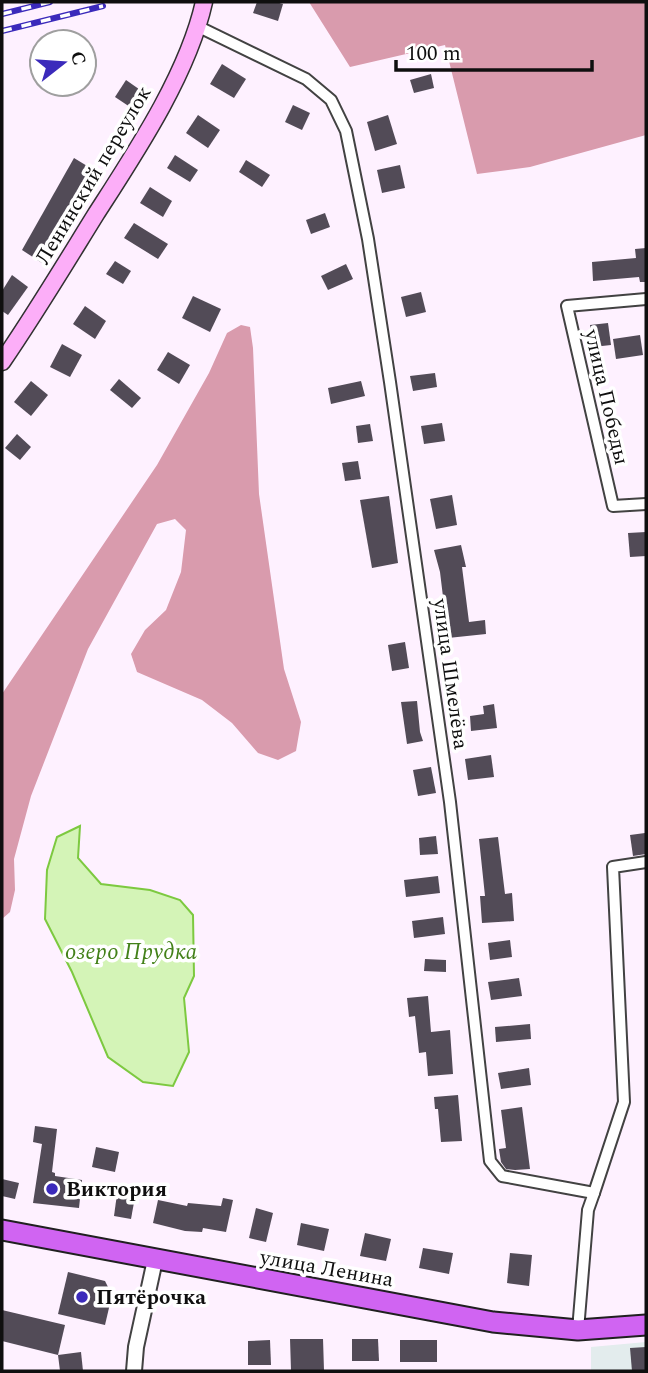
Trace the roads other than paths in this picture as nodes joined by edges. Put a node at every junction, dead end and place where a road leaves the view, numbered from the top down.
1 (204, 2) edge
2 (199, 27) junction
3 (646, 299) edge
4 (2, 362) edge
5 (646, 504) edge
6 (646, 862) edge
7 (594, 1193) junction
8 (2, 1230) edge
9 (155, 1260) junction
10 (646, 1325) edge
11 (578, 1330) junction
12 (134, 1371) edge

1 - 2 main road, Ленинский переулок
2 - 4 main road, Ленинский переулок
2 - 7 street, улица Шмелёва
3 - 5 street, улица Победы
6 - 7 street
7 - 11 street
8 - 9 highway, улица Ленина
9 - 11 highway, улица Ленина
9 - 12 street
10 - 11 highway, улица Ленина

